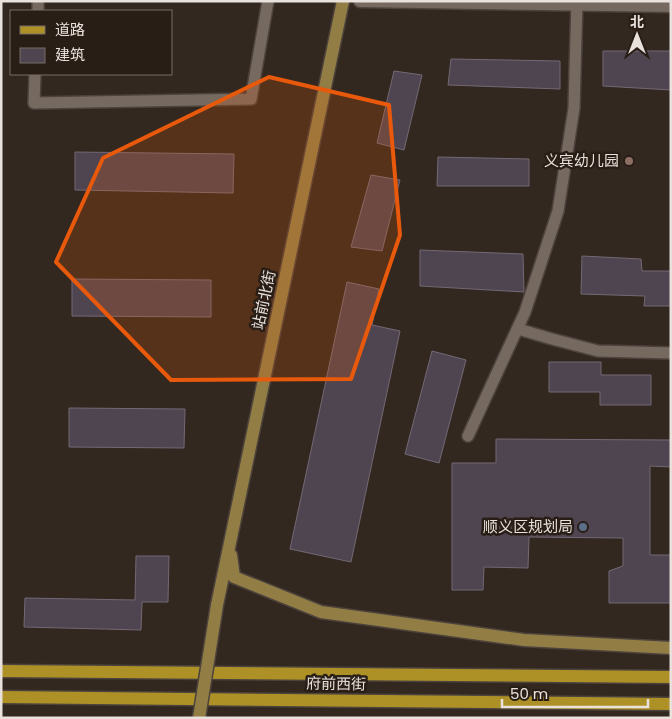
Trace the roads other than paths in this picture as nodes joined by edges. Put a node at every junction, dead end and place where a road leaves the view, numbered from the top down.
1 (268, 1) edge
2 (343, 1) edge
3 (360, 1) edge
4 (577, 3) edge
5 (671, 6) edge
6 (35, 75) edge
7 (518, 329) junction
8 (671, 353) edge
9 (468, 436) dead end
10 (230, 544) junction
11 (671, 648) edge
12 (1, 670) edge
13 (671, 677) edge
14 (1, 697) edge
15 (671, 704) edge
16 (199, 718) edge

1 - 6 lane
2 - 10 main road, 站前北街
3 - 4 street
4 - 5 street
4 - 7 lane
7 - 8 lane
7 - 9 lane
10 - 11 main road
10 - 16 main road, 站前北街, bridge
12 - 13 main road, 府前西街
14 - 15 main road, 府前西街

